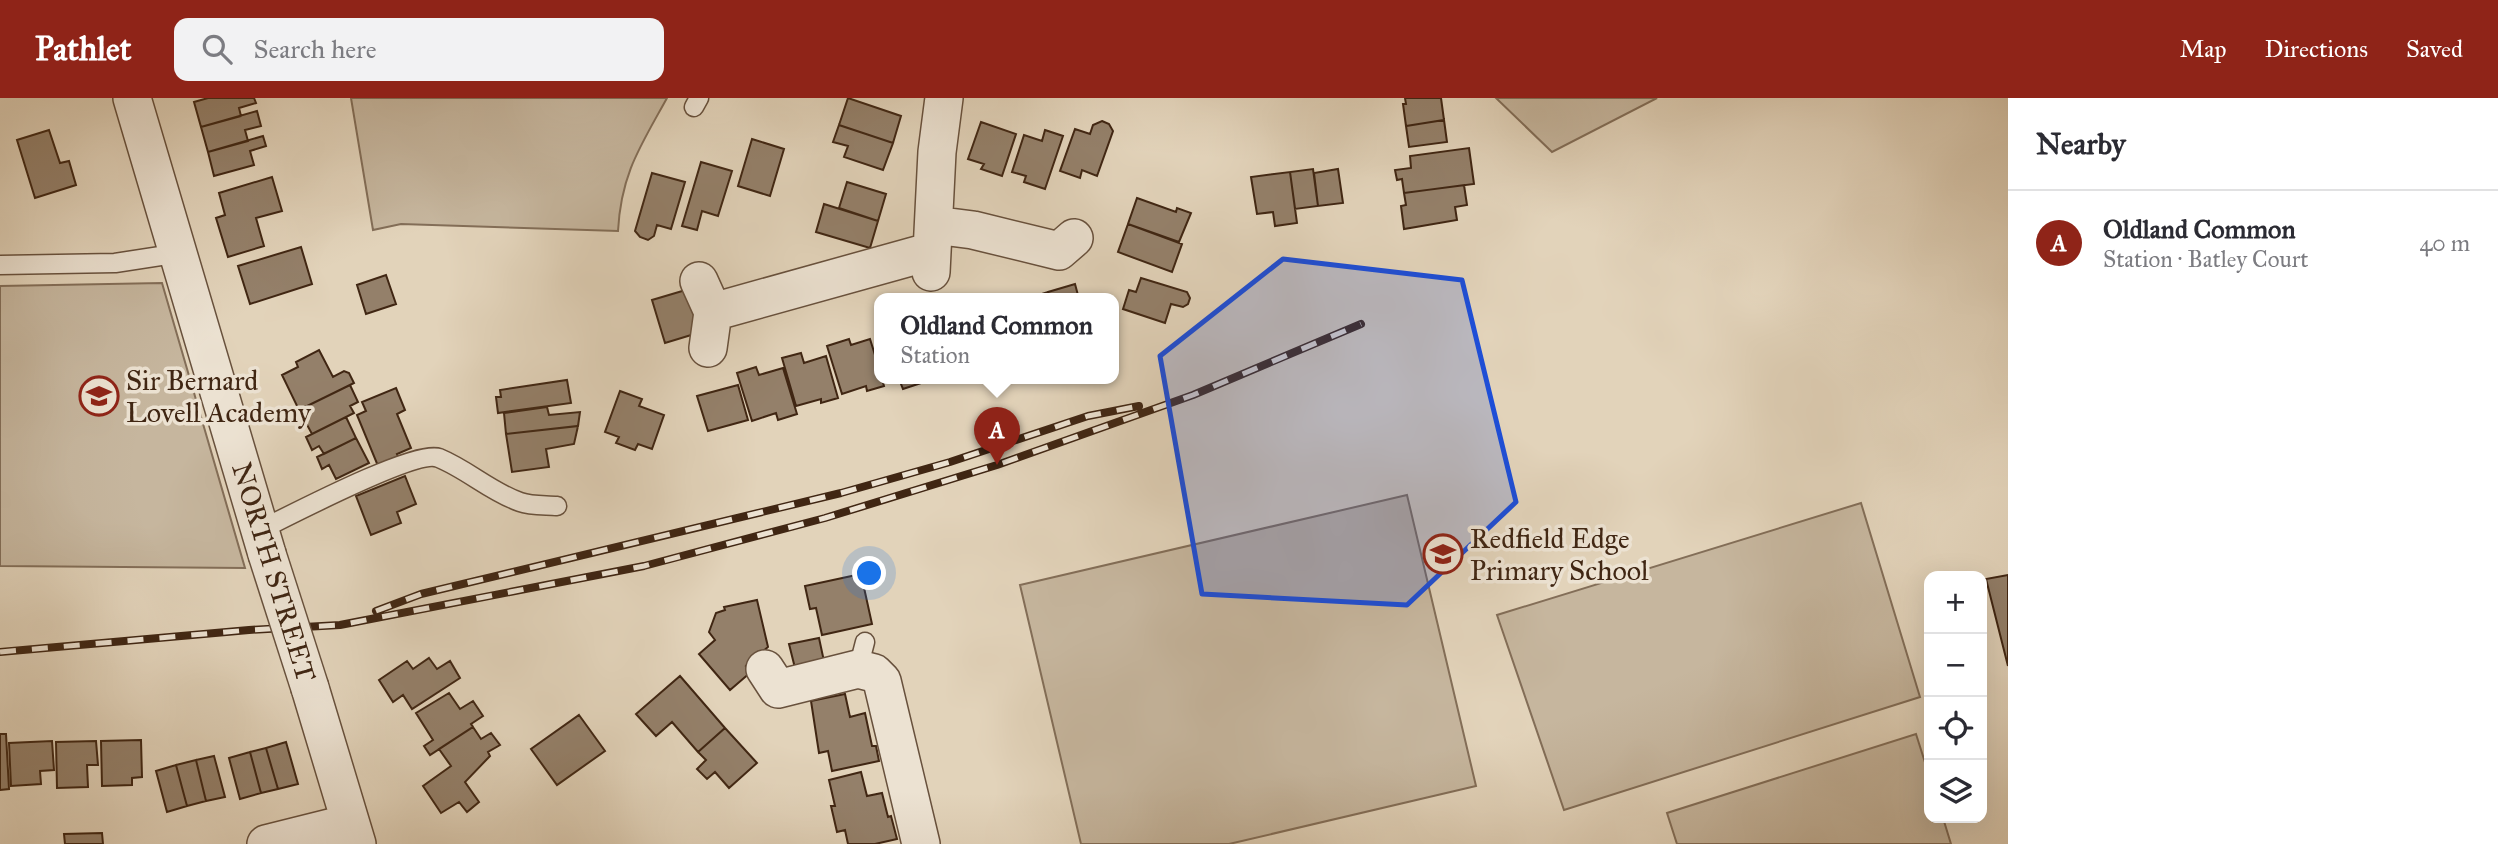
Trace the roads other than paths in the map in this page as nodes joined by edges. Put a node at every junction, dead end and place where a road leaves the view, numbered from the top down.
1 (132, 98) edge
2 (944, 98) edge
3 (1074, 238) dead end
4 (933, 249) junction
5 (180, 253) junction
6 (0, 264) edge
7 (708, 348) dead end
8 (557, 506) dead end
9 (264, 542) junction
10 (765, 669) dead end
11 (353, 833) edge
12 (266, 844) edge
13 (920, 844) edge

1 - 5 street, NORTH STREET
2 - 4 street
3 - 4 street
4 - 7 street
5 - 6 lane
5 - 9 street, NORTH STREET
8 - 9 lane
9 - 11 street, NORTH STREET, bridge
10 - 13 street
11 - 12 street

